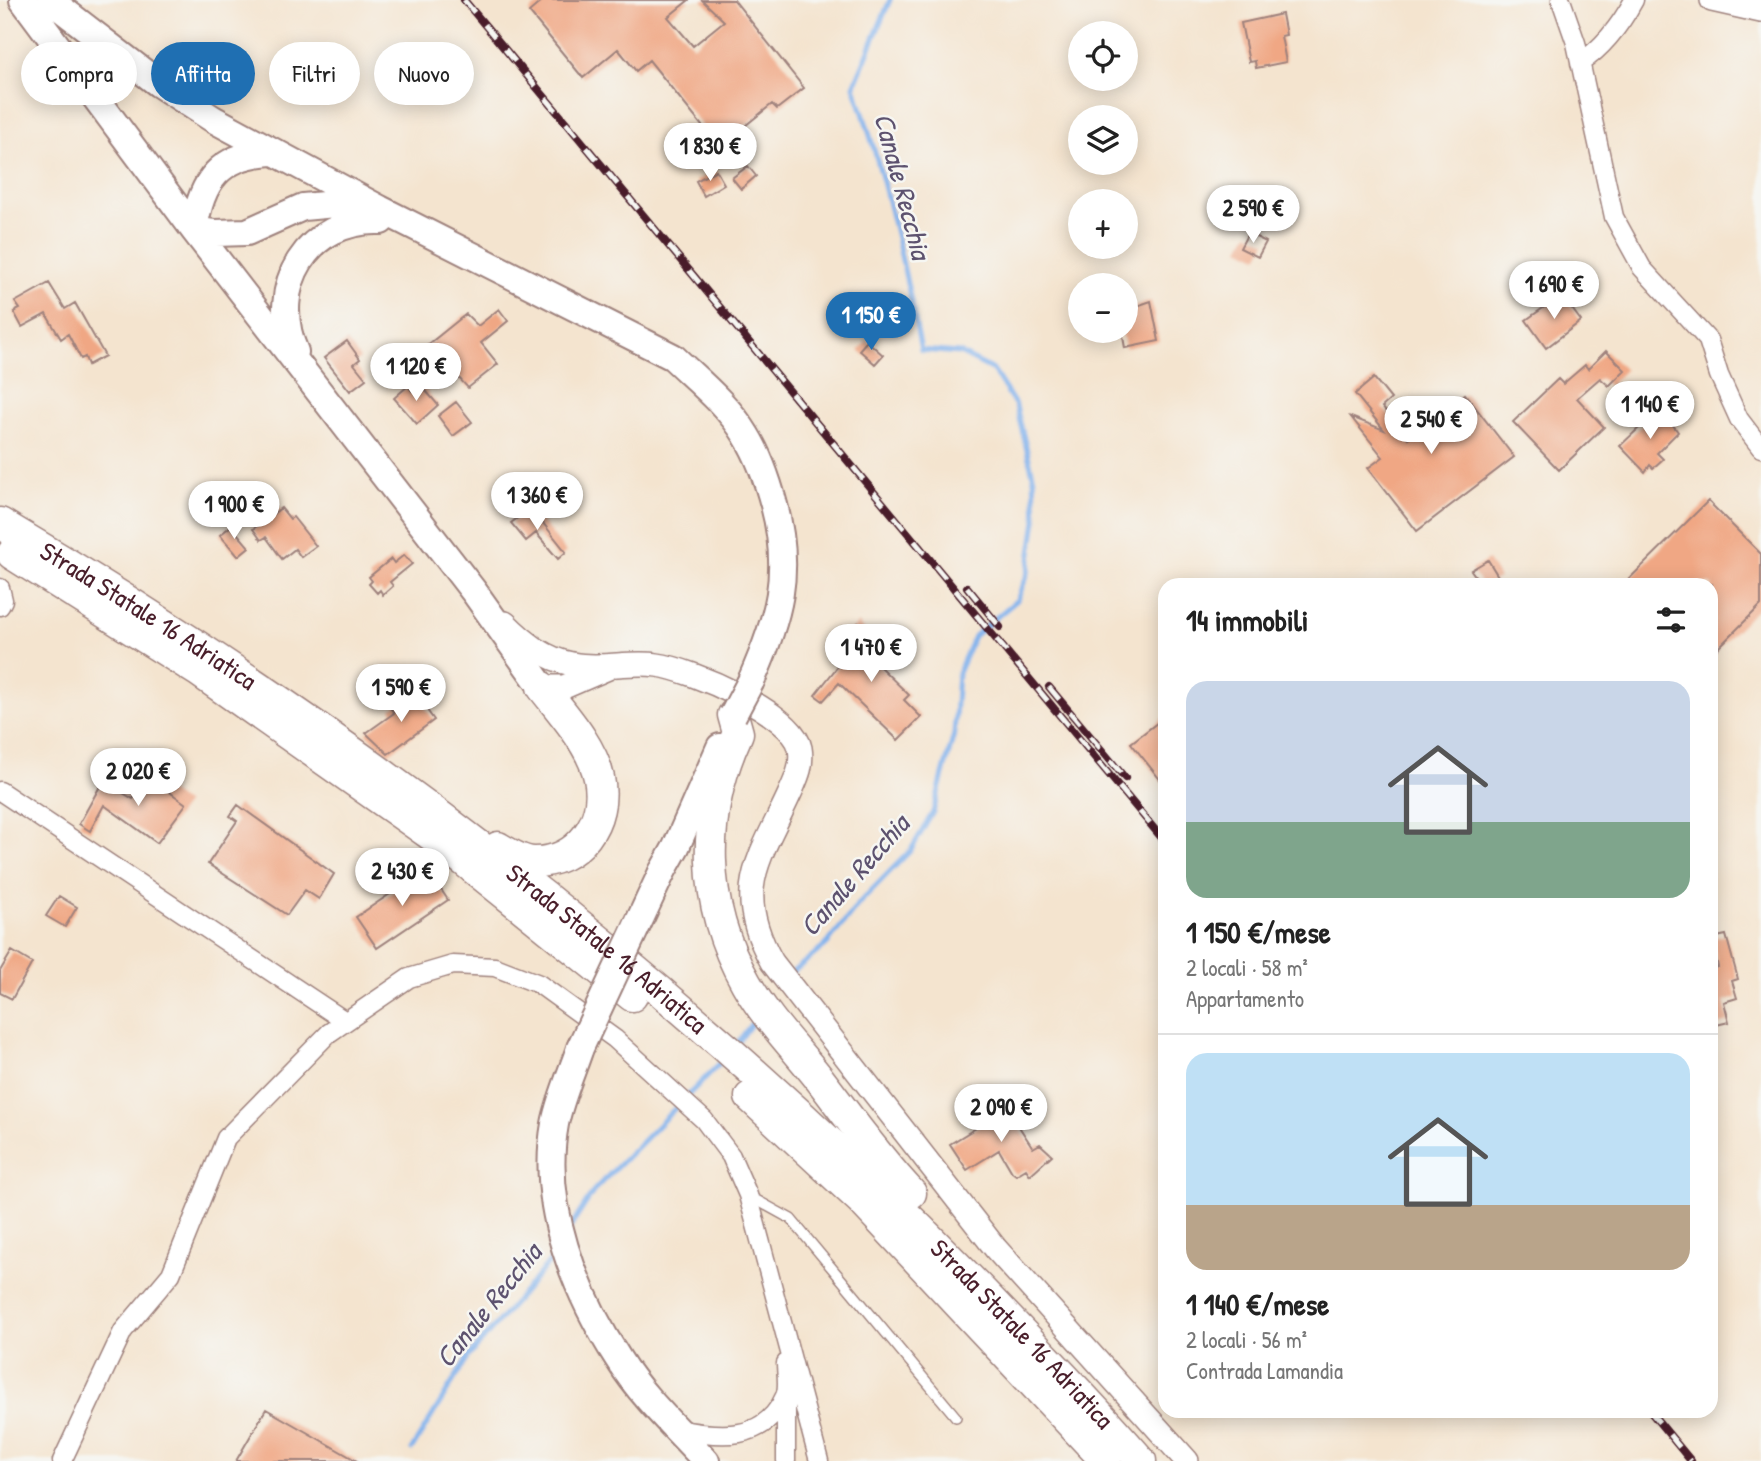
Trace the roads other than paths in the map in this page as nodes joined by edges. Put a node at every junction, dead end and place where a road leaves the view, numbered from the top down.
1 (23, 0) edge
2 (50, 0) edge
3 (1561, 0) edge
4 (1634, 0) edge
5 (1712, 0) edge
6 (1761, 11) edge
7 (1580, 63) junction
8 (272, 152) junction
9 (380, 209) junction
10 (405, 222) junction
11 (194, 230) junction
12 (309, 379) junction
13 (1761, 447) edge
14 (0, 523) edge
15 (0, 547) edge
16 (0, 588) edge
17 (475, 593) junction
18 (0, 606) edge
19 (574, 665) junction
20 (613, 666) junction
21 (542, 687) junction
22 (733, 715) junction
23 (0, 791) edge
24 (451, 822) junction
25 (345, 1021) junction
26 (708, 1045) junction
27 (738, 1072) junction
28 (748, 1195) junction
29 (785, 1342) junction
30 (786, 1394) junction
31 (1101, 1414) junction
32 (956, 1417) dead end
33 (677, 1429) junction
34 (62, 1461) edge
35 (706, 1461) edge
36 (786, 1461) edge
37 (819, 1461) edge
38 (1106, 1461) edge
39 (1141, 1461) edge
40 (1187, 1461) edge

1 - 11 main road
2 - 8 main road
3 - 7 street
4 - 7 street
5 - 6 street
7 - 13 street
8 - 9 main road
8 - 11 main road
9 - 10 main road
9 - 11 main road
10 - 12 main road
10 - 22 main road, bridge
11 - 12 main road
12 - 17 main road
14 - 24 highway, Strada Statale 16 Adriatica
15 - 26 highway, Strada Statale 16 Adriatica
16 - 18 street
17 - 19 street
17 - 21 main road
19 - 20 street
19 - 21 street
20 - 21 street
20 - 40 street
21 - 24 highway
22 - 31 highway
22 - 33 main road, bridge
23 - 25 street
24 - 26 highway, Strada Statale 16 Adriatica
25 - 28 street
25 - 34 street
26 - 27 highway, Strada Statale 16 Adriatica
27 - 31 highway, Strada Statale 16 Adriatica
27 - 38 highway, Strada Statale 16 Adriatica
28 - 29 street
28 - 32 lane
29 - 30 street
29 - 37 street
30 - 33 street
30 - 36 street
31 - 39 highway, Strada Statale 16 Adriatica
33 - 35 main road

